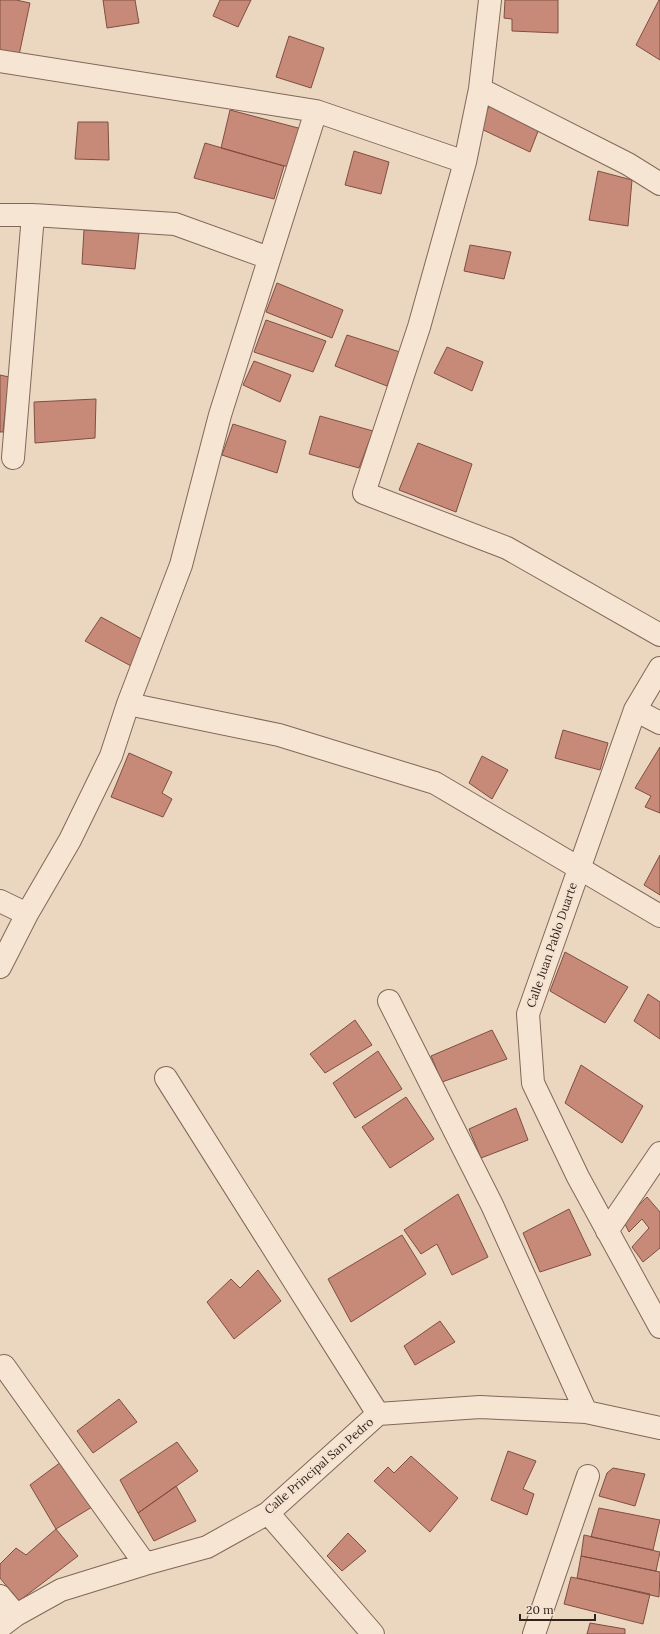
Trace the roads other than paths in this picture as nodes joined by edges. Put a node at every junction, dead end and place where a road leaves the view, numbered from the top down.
1 (490, 0) edge
2 (0, 61) edge
3 (480, 89) junction
4 (316, 111) junction
5 (465, 162) junction
6 (660, 184) edge
7 (0, 215) edge
8 (33, 215) junction
9 (269, 258) junction
10 (13, 458) dead end
11 (660, 635) edge
12 (660, 668) edge
13 (128, 704) junction
14 (635, 710) junction
15 (660, 723) edge
16 (579, 868) junction
17 (0, 901) edge
18 (27, 914) junction
19 (660, 916) edge
20 (0, 967) edge
21 (389, 1001) dead end
22 (166, 1078) dead end
23 (660, 1153) edge
24 (607, 1230) junction
25 (660, 1327) edge
26 (4, 1366) dead end
27 (586, 1412) junction
28 (378, 1414) junction
29 (660, 1428) edge
30 (588, 1476) dead end
31 (268, 1513) junction
32 (145, 1564) junction
33 (0, 1596) edge
34 (8, 1621) edge
35 (373, 1634) edge
36 (534, 1634) edge

1 - 3 street
2 - 4 street
3 - 5 street
3 - 6 street
4 - 5 street
4 - 9 street
5 - 11 street
7 - 8 street
8 - 9 street
8 - 10 street
9 - 13 street
12 - 14 street, Calle Juan Pablo Duarte
13 - 16 street
13 - 18 street
14 - 15 street
14 - 16 street, Calle Juan Pablo Duarte
16 - 19 street
16 - 24 street, Calle Juan Pablo Duarte
17 - 18 street
18 - 20 street
21 - 27 street
22 - 28 street
23 - 24 street
24 - 25 street, Calle Juan Pablo Duarte
26 - 32 street
27 - 28 street, Calle Principal San Pedro
27 - 29 street, Calle Principal San Pedro
28 - 31 street, Calle Principal San Pedro
30 - 36 street
31 - 32 street, Calle Principal San Pedro
31 - 35 street
32 - 34 street, Calle Principal San Pedro
33 - 34 street

